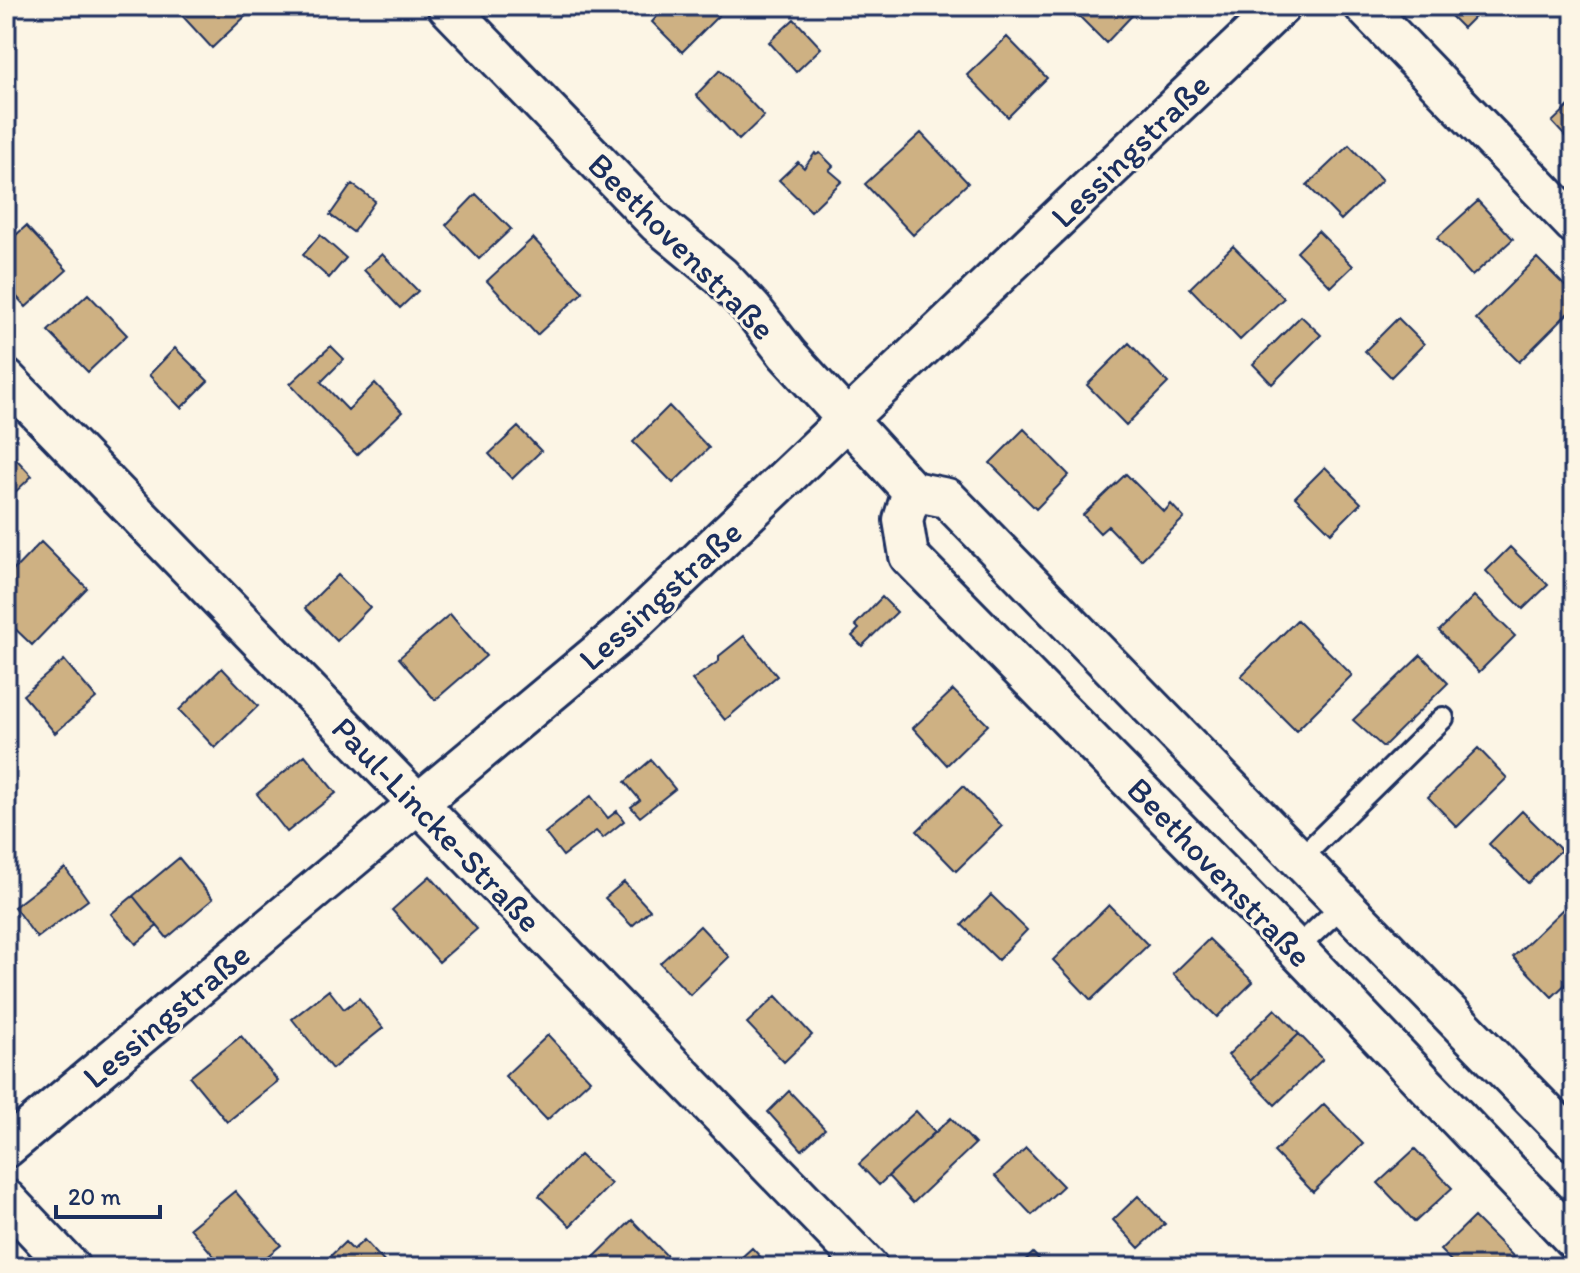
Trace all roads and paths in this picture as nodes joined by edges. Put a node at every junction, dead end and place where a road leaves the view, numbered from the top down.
1 (447, 6) edge
2 (1281, 6) edge
3 (1364, 6) edge
4 (1574, 224) edge
5 (6, 379) edge
6 (848, 419) junction
7 (912, 491) junction
8 (1443, 718) dead end
9 (418, 805) junction
10 (1300, 859) junction
11 (1343, 905) junction
12 (1296, 949) junction
13 (1574, 1141) edge
14 (6, 1148) edge
15 (6, 1199) edge
16 (1574, 1240) edge
17 (70, 1267) edge
18 (868, 1267) edge

1 - 6 street, Beethovenstraße
2 - 6 street, Lessingstraße
3 - 4 street
5 - 9 street, Paul-Lincke-Straße
6 - 7 street, Beethovenstraße
6 - 9 street, Lessingstraße
7 - 10 street, Beethovenstraße
7 - 12 street, Beethovenstraße
8 - 10 lane
9 - 14 street, Lessingstraße
9 - 18 street, Paul-Lincke-Straße
10 - 11 street, Beethovenstraße
11 - 12 lane
11 - 13 street, Beethovenstraße
12 - 16 street, Beethovenstraße
15 - 17 street

